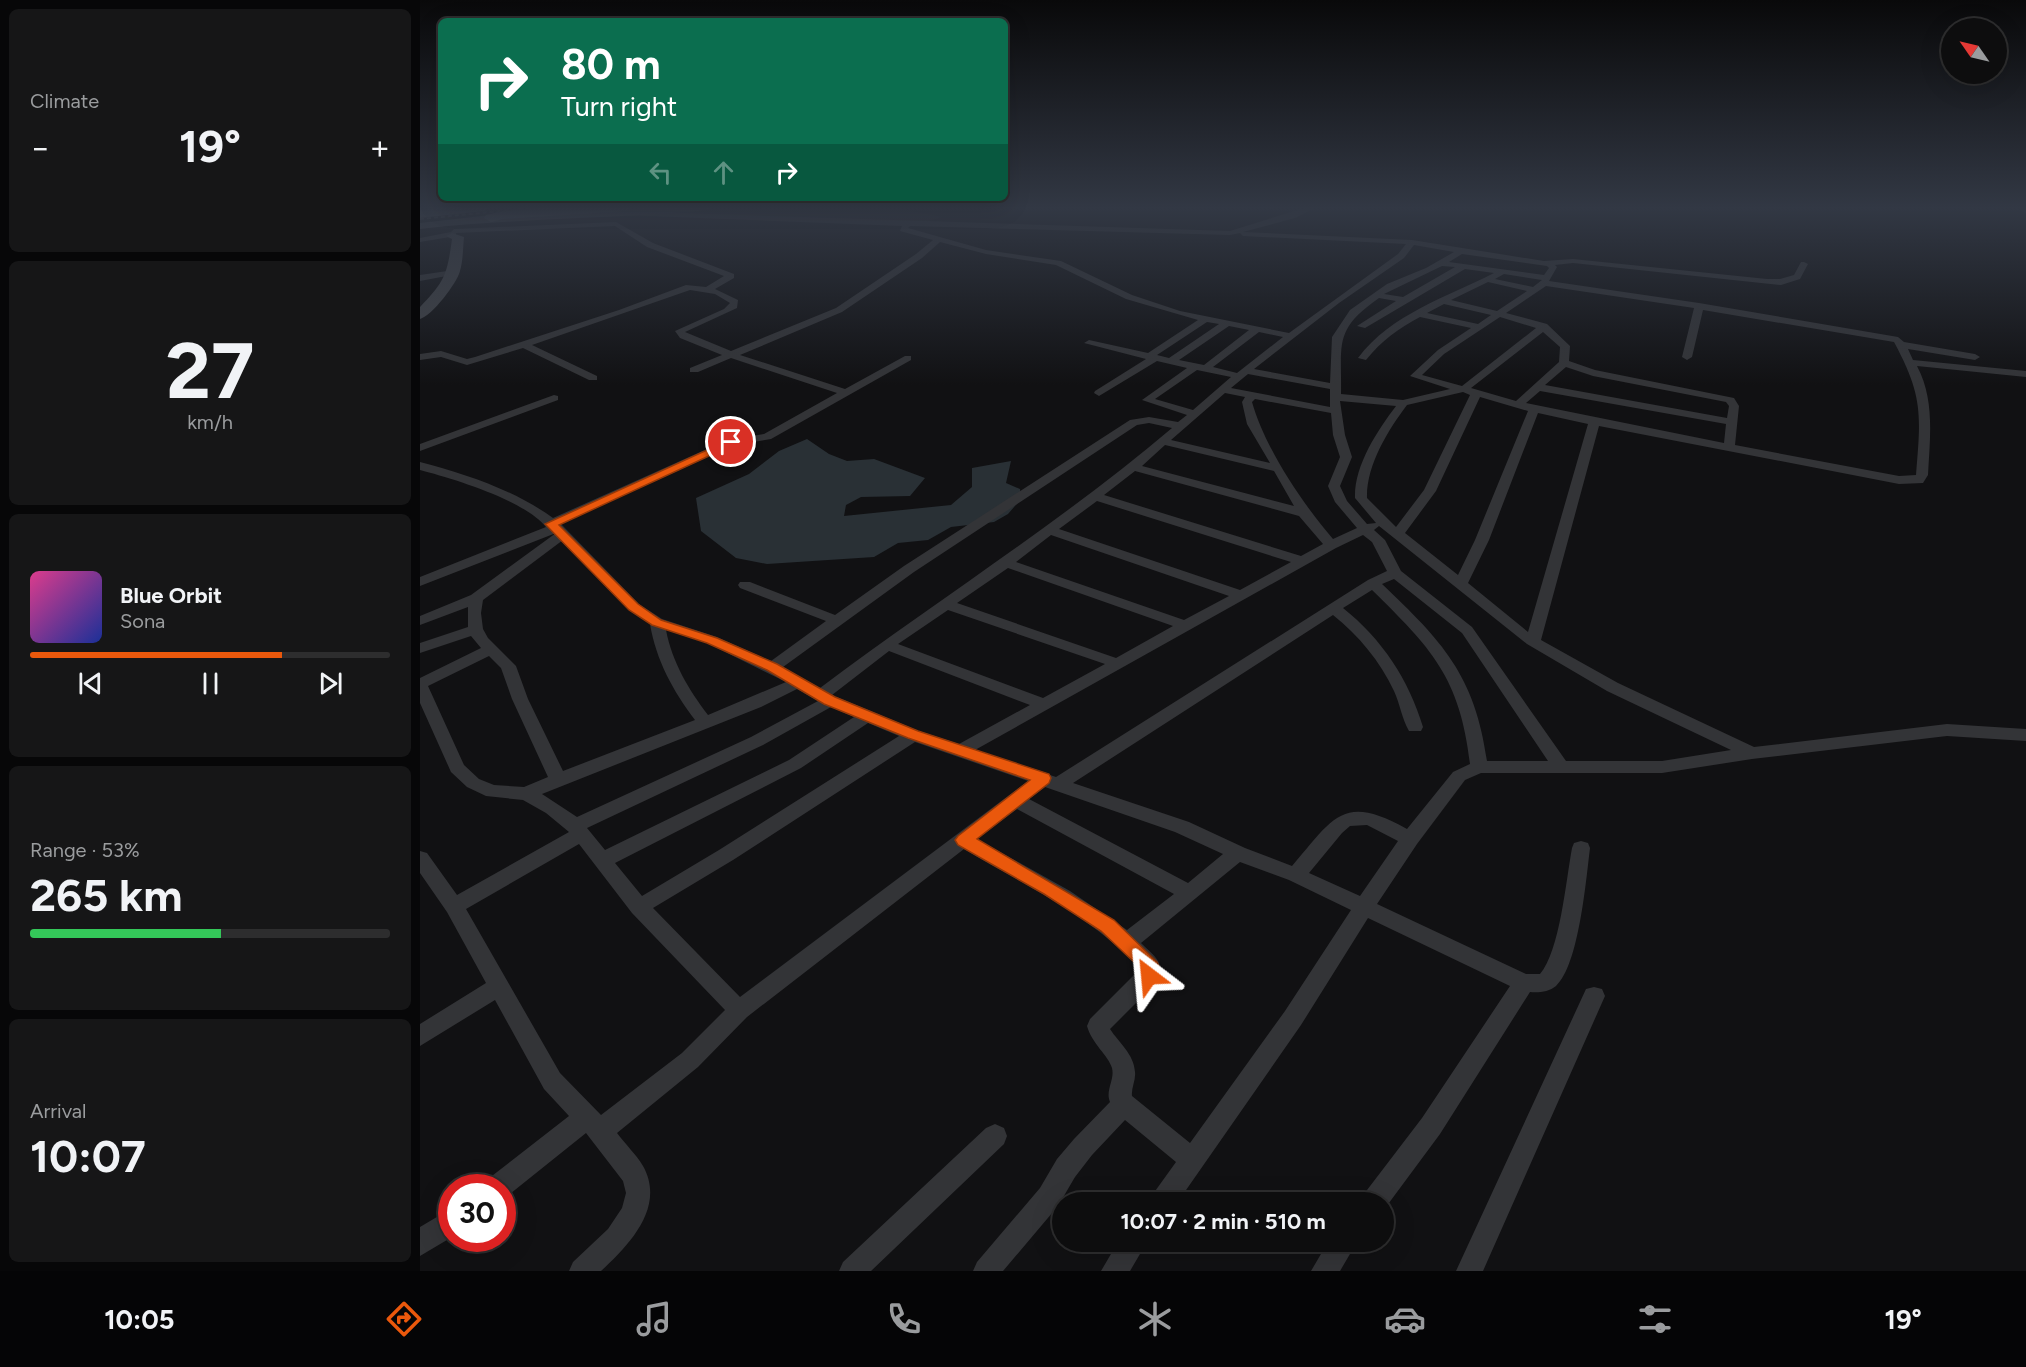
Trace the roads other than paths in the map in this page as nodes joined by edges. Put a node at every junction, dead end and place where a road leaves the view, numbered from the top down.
1 (435, 266) edge
2 (439, 266) edge
3 (446, 266) edge
4 (455, 266) edge
5 (705, 266) edge
6 (904, 266) edge
7 (1065, 266) edge
8 (1386, 266) edge
9 (1434, 266) edge
10 (1464, 266) edge
11 (1467, 266) edge
12 (1515, 266) edge
13 (1563, 266) edge
14 (1622, 266) edge
15 (1803, 266) edge
16 (1504, 271) junction
17 (454, 272) junction
18 (1546, 275) junction
19 (420, 278) edge
20 (1489, 280) junction
21 (1446, 288) junction
22 (709, 289) junction
23 (1376, 295) junction
24 (1404, 300) junction
25 (1442, 301) junction
26 (420, 303) edge
27 (1699, 306) junction
28 (1419, 314) junction
29 (1499, 314) junction
30 (420, 315) edge
31 (1204, 320) junction
32 (1226, 324) junction
33 (1362, 326) dead end
34 (1544, 326) junction
35 (1479, 327) junction
36 (1257, 329) junction
37 (1291, 336) junction
38 (1089, 343) dead end
39 (524, 345) junction
40 (1902, 345) junction
41 (1944, 351) junction
42 (731, 355) junction
43 (420, 357) edge
44 (1687, 357) dead end
45 (1975, 357) dead end
46 (908, 358) dead end
47 (1151, 358) junction
48 (1363, 358) dead end
49 (1169, 362) junction
50 (1908, 362) junction
51 (1564, 363) junction
52 (1956, 366) junction
53 (1200, 368) junction
54 (694, 370) dead end
55 (1915, 372) junction
56 (1243, 373) junction
57 (2026, 374) edge
58 (593, 378) dead end
59 (2026, 383) edge
60 (1654, 385) junction
61 (1537, 387) junction
62 (1222, 390) junction
63 (1471, 391) junction
64 (1335, 392) junction
65 (847, 393) junction
66 (1099, 393) dead end
67 (1252, 396) junction
68 (554, 398) dead end
69 (1403, 403) junction
70 (1519, 404) junction
71 (1643, 407) junction
72 (1534, 409) junction
73 (1336, 411) junction
74 (1193, 413) junction
75 (1732, 422) junction
76 (1594, 423) junction
77 (1180, 426) junction
78 (1634, 430) junction
79 (1165, 442) junction
80 (1729, 447) junction
81 (420, 448) edge
82 (420, 466) edge
83 (1133, 467) junction
84 (1279, 469) junction
85 (1095, 496) junction
86 (1304, 513) junction
87 (1382, 522) junction
88 (557, 528) junction
89 (1049, 530) junction
90 (1365, 530) junction
91 (1397, 535) junction
92 (1330, 545) junction
93 (1303, 561) junction
94 (1006, 563) junction
95 (1395, 573) junction
96 (420, 582) edge
97 (1372, 583) junction
98 (1460, 584) junction
99 (745, 585) dead end
100 (1241, 595) junction
101 (476, 598) junction
102 (948, 605) junction
103 (1334, 608) junction
104 (420, 621) edge
105 (838, 621) junction
106 (657, 622) junction
107 (1186, 626) junction
108 (476, 629) junction
109 (1533, 641) junction
110 (887, 645) junction
111 (420, 648) edge
112 (491, 649) junction
113 (1117, 663) junction
114 (772, 667) junction
115 (796, 683) junction
116 (420, 684) edge
117 (825, 698) junction
118 (1043, 704) junction
119 (867, 716) junction
120 (705, 722) junction
121 (1415, 727) dead end
122 (913, 735) junction
123 (2026, 735) edge
124 (962, 750) junction
125 (1752, 753) junction
126 (1479, 767) junction
127 (1561, 767) junction
128 (558, 780) junction
129 (1050, 781) junction
130 (525, 794) junction
131 (1016, 800) junction
132 (578, 830) junction
133 (1410, 839) junction
134 (964, 840) junction
135 (1581, 848) dead end
136 (1238, 852) junction
137 (420, 858) edge
138 (601, 861) junction
139 (1296, 875) junction
140 (1189, 893) junction
141 (454, 906) junction
142 (639, 907) junction
143 (1364, 907) junction
144 (1126, 943) junction
145 (1524, 983) junction
146 (498, 987) junction
147 (1594, 996) dead end
148 (740, 1010) junction
149 (420, 1036) edge
150 (1124, 1104) junction
151 (594, 1124) junction
152 (994, 1136) dead end
153 (1192, 1160) junction
154 (516, 1175) edge
155 (1170, 1192) edge
156 (1381, 1192) edge
157 (438, 1231) edge
158 (420, 1243) edge
159 (1127, 1252) edge
160 (1337, 1252) edge
161 (582, 1271) edge
162 (852, 1271) edge
163 (986, 1271) edge
164 (1114, 1271) edge
165 (1324, 1271) edge
166 (1469, 1271) edge

1 - 19 street
2 - 26 street
3 - 17 street
4 - 17 street
5 - 22 street
6 - 42 street
7 - 31 street
8 - 37 street
9 - 23 street
10 - 21 street
11 - 16 street
12 - 18 street
13 - 18 street
14 - 15 street
16 - 18 street
16 - 20 street
17 - 30 street
18 - 20 street
18 - 27 street
18 - 29 street
20 - 21 street
21 - 24 street
21 - 25 street
22 - 39 street
22 - 42 street
23 - 24 street
23 - 64 street
24 - 33 street
25 - 28 street
25 - 29 street
27 - 40 street
27 - 44 street
28 - 35 street
28 - 48 street
29 - 34 street
29 - 35 street
31 - 32 street
31 - 47 street
32 - 36 street
32 - 49 street
34 - 51 street
34 - 63 street
35 - 63 street
36 - 37 street
36 - 53 street
37 - 56 street
38 - 47 street
39 - 43 street
39 - 58 street
40 - 41 street
40 - 50 street
41 - 45 street
41 - 52 street
42 - 54 street
42 - 65 street
46 - 65 street
47 - 49 street
47 - 66 street
49 - 53 street
50 - 52 street
50 - 55 street
51 - 60 street
51 - 61 street
52 - 57 street
53 - 56 street
53 - 74 street
55 - 59 street
55 - 80 street
56 - 62 street
56 - 64 street
60 - 71 street
60 - 75 street
61 - 70 street
61 - 71 street
62 - 67 street
62 - 74 street
63 - 69 street
63 - 70 street
63 - 91 street
64 - 69 street
64 - 73 street
65 - 88 street
67 - 73 street
67 - 84 street
68 - 81 street
69 - 87 street
70 - 72 street
71 - 75 street
71 - 78 street
72 - 76 street
72 - 98 street
73 - 90 street
74 - 77 street
75 - 80 street
76 - 78 street
76 - 109 street
77 - 79 street
77 - 105 street
78 - 80 street
79 - 83 street
79 - 84 street
82 - 88 street
83 - 85 street
83 - 86 street
84 - 86 street
85 - 89 street
85 - 93 street
86 - 92 street
87 - 90 street
87 - 91 street
88 - 96 street
88 - 101 street
88 - 106 street
89 - 94 street
89 - 100 street
90 - 92 street
90 - 95 street
91 - 98 street
92 - 93 street
93 - 100 street
94 - 102 street
94 - 107 street
95 - 97 street
95 - 127 street
97 - 103 street
97 - 126 street
98 - 109 street
99 - 105 street
100 - 107 street
101 - 104 street
101 - 108 street
102 - 110 street
102 - 113 street
103 - 121 street
103 - 129 street
105 - 114 street
106 - 114 street
106 - 120 street
107 - 113 street
108 - 111 street
108 - 112 street
109 - 125 street
110 - 117 street
110 - 118 street
112 - 116 street
112 - 128 street
113 - 118 street
114 - 115 street
115 - 117 street
115 - 120 street
116 - 130 street
117 - 119 street
117 - 132 street
118 - 124 street
119 - 122 street
119 - 138 street
120 - 128 street
122 - 124 street
122 - 142 street
123 - 125 street
124 - 129 street
125 - 127 street
126 - 127 street
126 - 133 street
128 - 130 street
129 - 131 street
129 - 136 street
130 - 132 street
131 - 134 street
131 - 140 street
132 - 138 street
132 - 141 street
133 - 139 street
133 - 143 street
134 - 144 street
134 - 148 street
135 - 145 street
136 - 139 street
136 - 140 street
137 - 141 street
138 - 142 street
139 - 143 street
140 - 144 street
141 - 146 street
142 - 148 street
143 - 145 street
143 - 153 street
144 - 150 street
145 - 156 street
146 - 149 street
146 - 151 street
147 - 166 street
148 - 151 street
150 - 153 street
150 - 163 street
151 - 154 street
151 - 161 street
152 - 162 street
153 - 155 street
157 - 158 street
159 - 164 street
160 - 165 street

